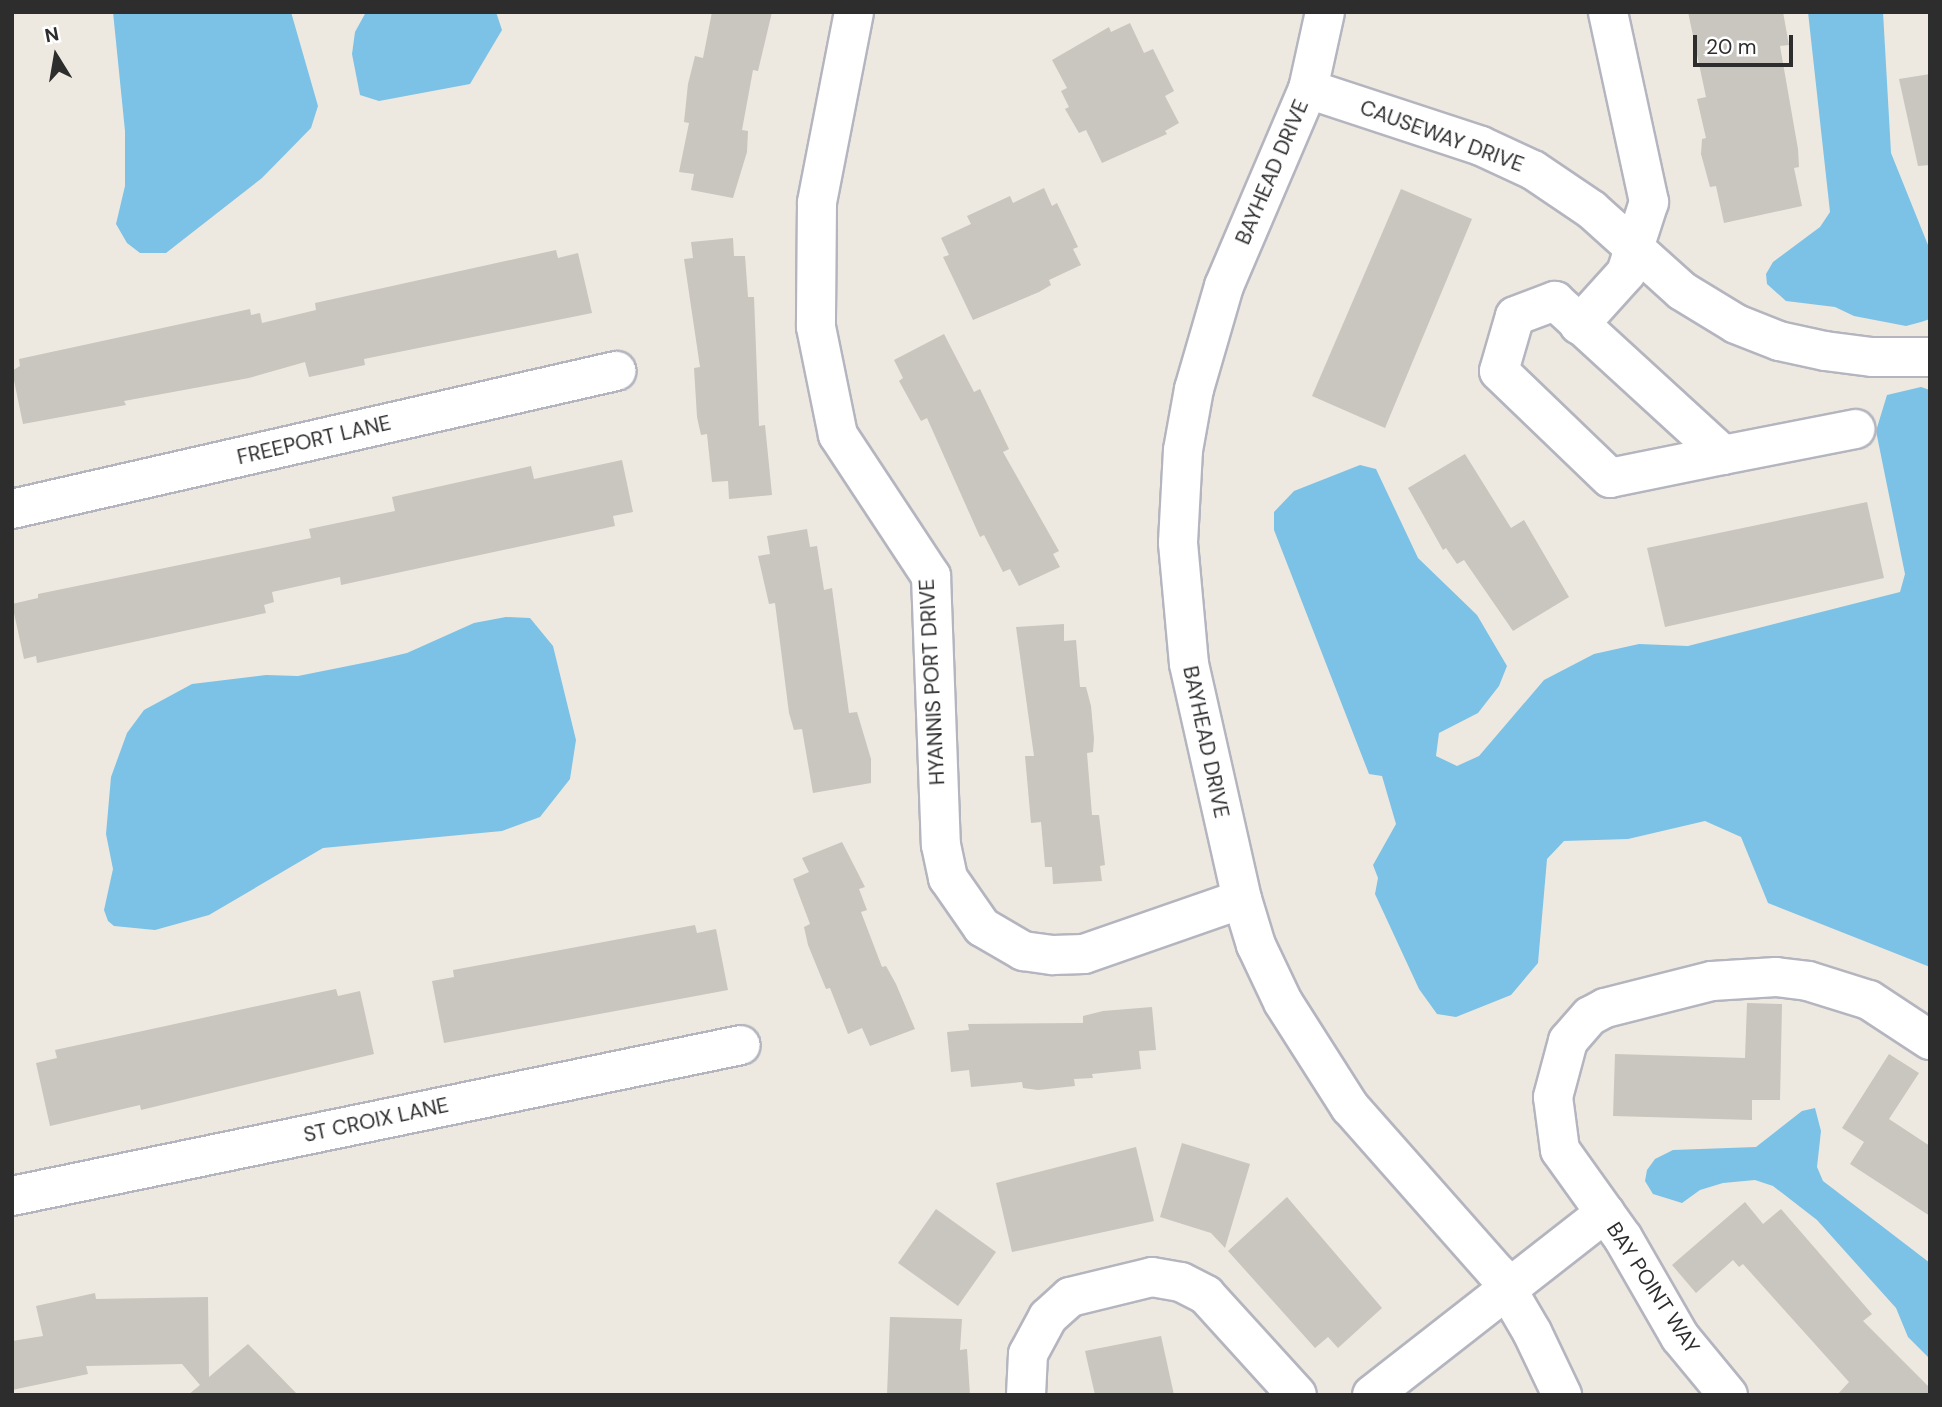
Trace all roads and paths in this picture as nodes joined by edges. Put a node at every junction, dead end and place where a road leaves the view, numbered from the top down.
1 (854, 12) edge
2 (1325, 12) edge
3 (1608, 12) edge
4 (1308, 89) junction
5 (1634, 251) junction
6 (1579, 325) junction
7 (1930, 357) edge
8 (616, 371) dead end
9 (1854, 429) dead end
10 (1723, 455) junction
11 (12, 509) edge
12 (1242, 900) junction
13 (1930, 1040) edge
14 (741, 1045) dead end
15 (12, 1196) edge
16 (1605, 1213) junction
17 (1507, 1288) junction
18 (1026, 1395) edge
19 (1297, 1395) edge
20 (1372, 1395) edge
21 (1562, 1395) edge
22 (1728, 1395) edge

1 - 12 street, HYANNIS PORT DRIVE
2 - 4 street, BAYHEAD DRIVE
3 - 5 street
4 - 5 street, CAUSEWAY DRIVE
4 - 12 street, BAYHEAD DRIVE
5 - 6 street
5 - 7 street, CAUSEWAY DRIVE
6 - 10 street
6 - 10 street
8 - 11 street, FREEPORT LANE
9 - 10 street
12 - 17 street, BAYHEAD DRIVE
13 - 16 street, BAY POINT WAY
14 - 15 street, ST CROIX LANE
16 - 17 street
16 - 22 street, BAY POINT WAY
17 - 20 street
17 - 21 street, BAYHEAD DRIVE
18 - 19 street

